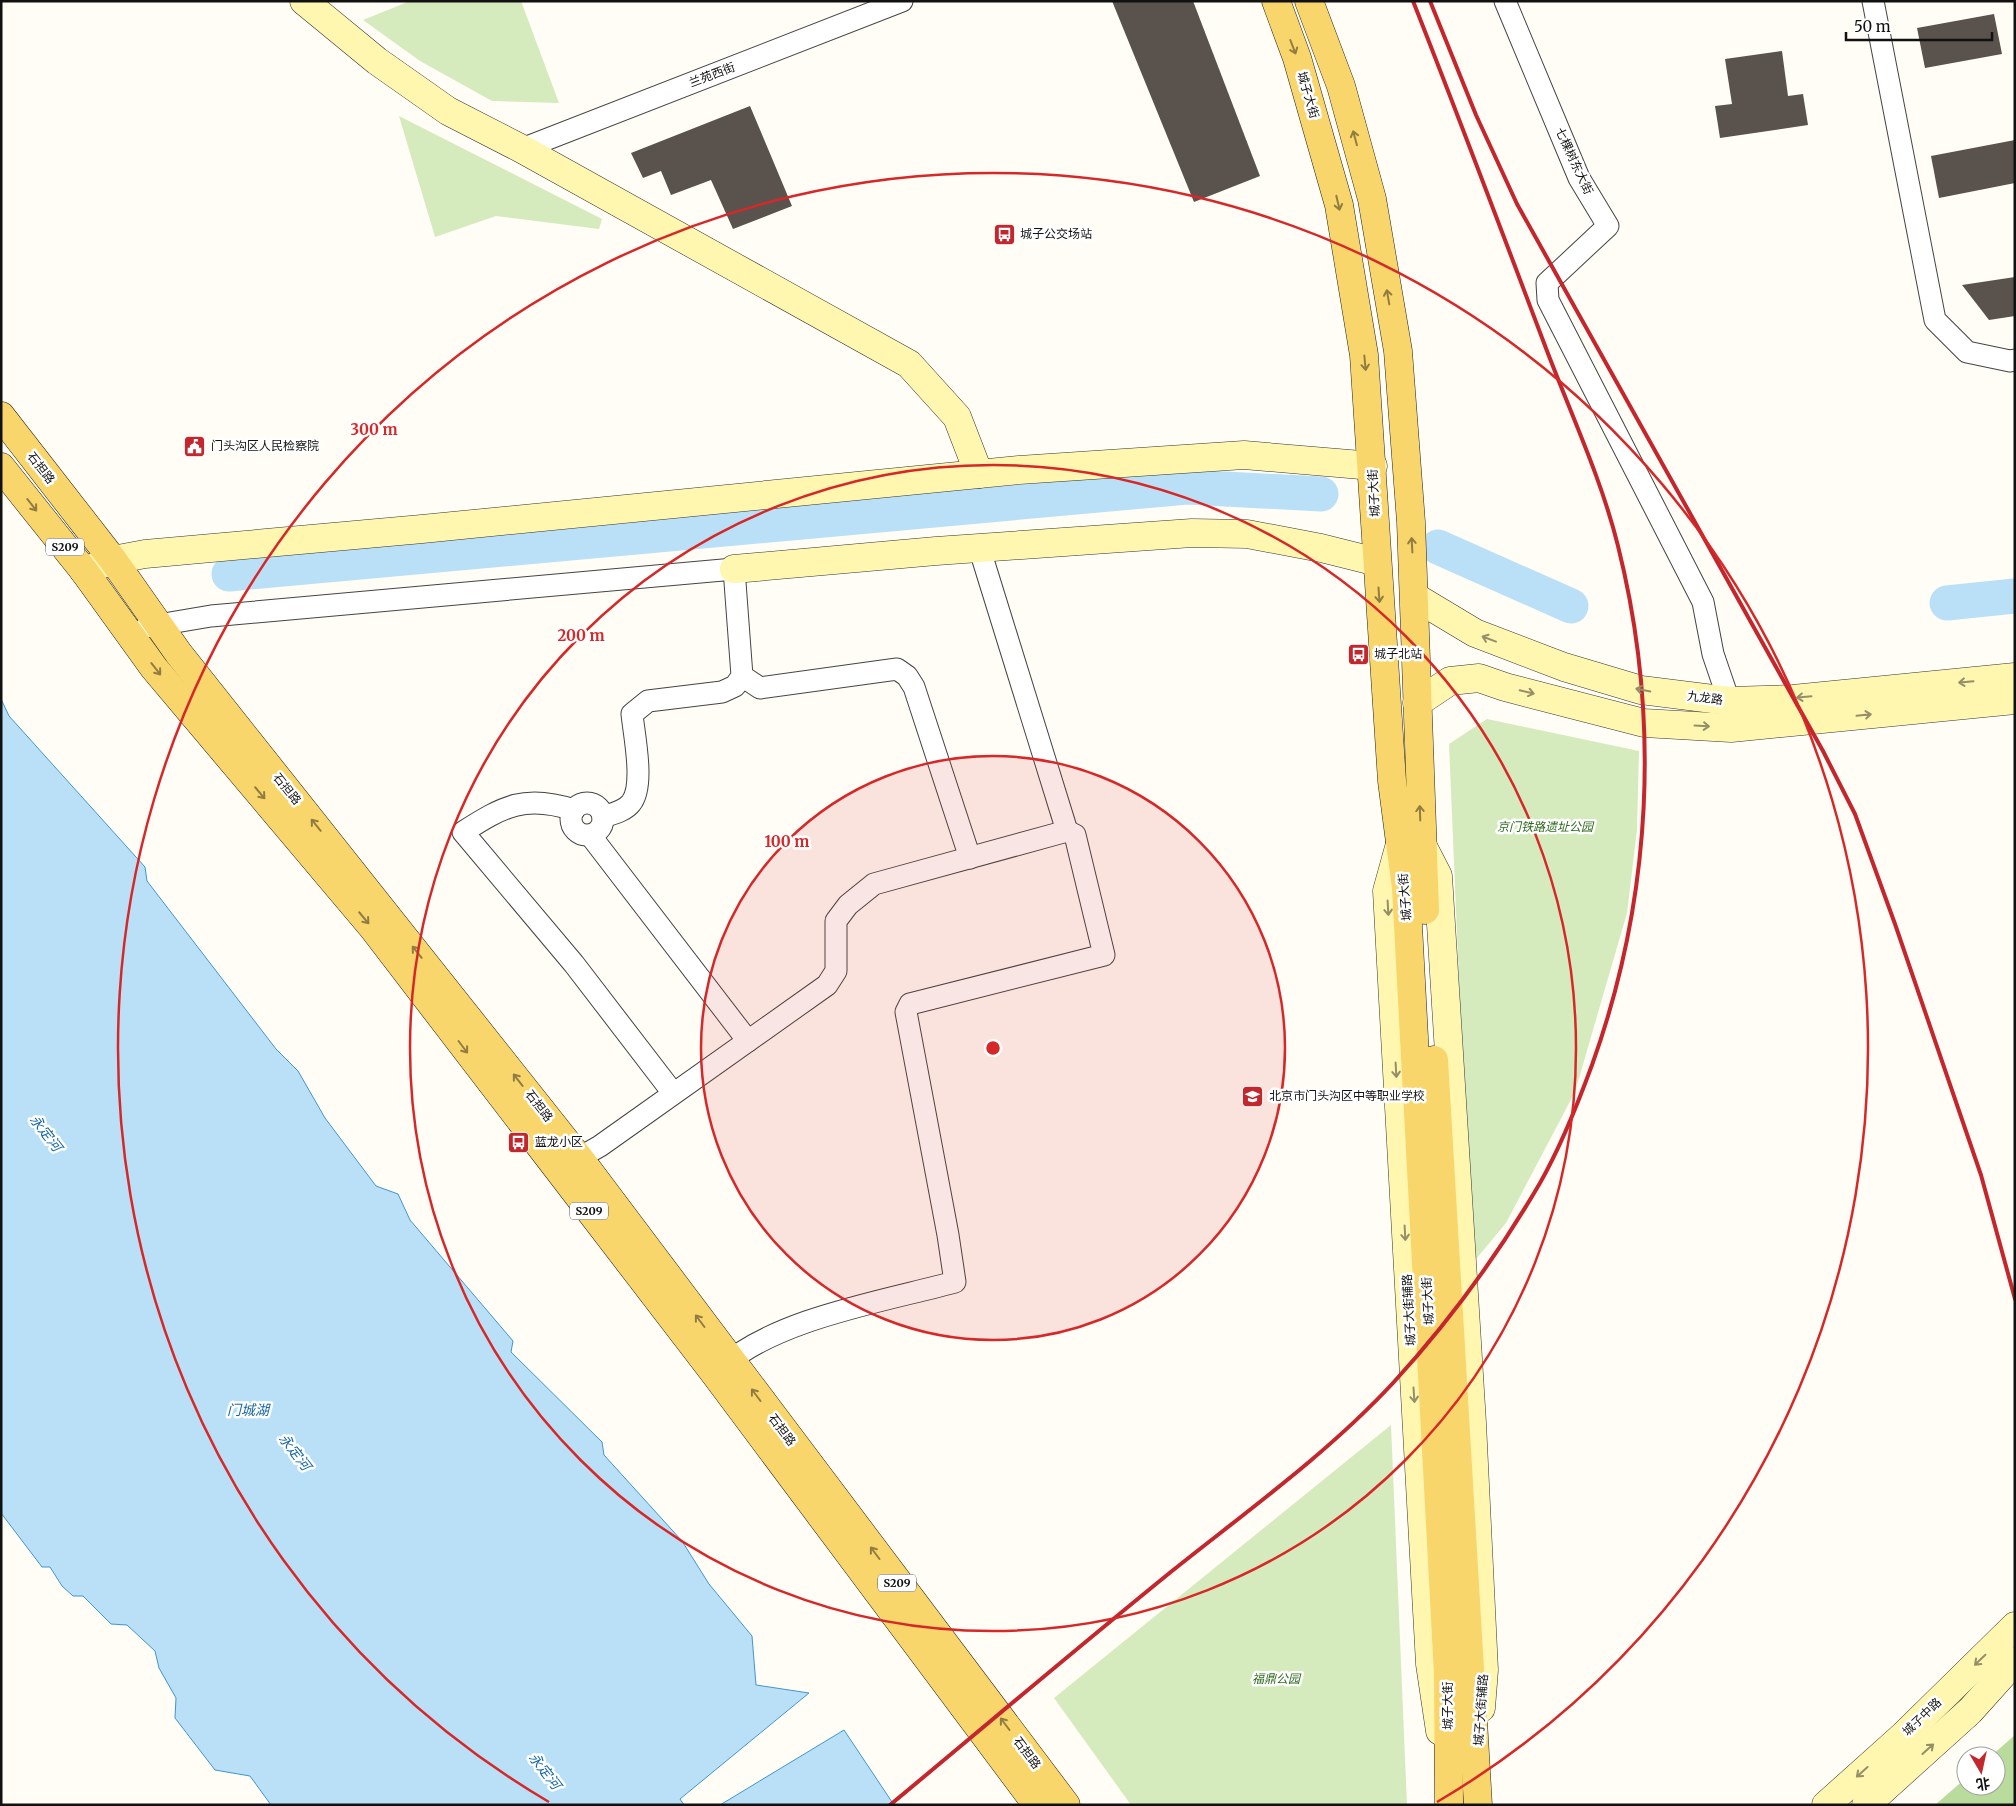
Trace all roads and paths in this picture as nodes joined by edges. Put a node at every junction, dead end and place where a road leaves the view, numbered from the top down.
1 (304, 1) edge
2 (902, 1) edge
3 (1276, 1) edge
4 (1310, 1) edge
5 (1505, 1) edge
6 (1873, 1) edge
7 (522, 149) junction
8 (2015, 360) edge
9 (1, 416) edge
10 (1, 466) edge
11 (1373, 466) junction
12 (979, 474) junction
13 (979, 547) junction
14 (113, 560) junction
15 (1377, 562) junction
16 (734, 569) junction
17 (84, 571) junction
18 (1414, 597) junction
19 (158, 625) junction
20 (127, 630) junction
21 (742, 676) junction
22 (2015, 677) edge
23 (2015, 700) edge
24 (1728, 701) junction
25 (1417, 703) junction
26 (574, 810) junction
27 (603, 817) junction
28 (1067, 831) junction
29 (590, 835) junction
30 (1411, 843) junction
31 (970, 858) junction
32 (748, 1041) junction
33 (672, 1093) junction
34 (579, 1158) junction
35 (722, 1367) junction
36 (2015, 1626) edge
37 (2015, 1661) edge
38 (1037, 1805) edge
39 (1066, 1805) edge
40 (1449, 1805) edge
41 (1478, 1805) edge
42 (1826, 1805) edge
43 (1866, 1805) edge

1 - 7 street
2 - 7 street, 兰苑西街
3 -> 11 main road, 城子大街
18 -> 4 main road, 城子大街
5 - 24 street, 七棵树东大街
6 - 8 street
7 - 12 street
9 - 14 main road, 石担路 / S209
10 -> 17 main road, 石担路 / S209
11 - 12 street
11 - 15 main road, 城子大街
12 - 14 street
13 - 15 street
13 - 16 street
13 - 28 street
14 - 17 street
14 - 19 main road, 石担路 / S209
15 -> 30 main road, 城子大街
16 - 19 street
16 - 21 street
17 - 20 main road, 石担路 / S209
24 -> 18 street, 九龙路
18 - 25 main road, 城子大街
19 - 20 street
34 -> 19 main road, 石担路 / S209
20 -> 35 main road, 石担路 / S209
21 - 27 street
21 - 31 street
22 -> 24 street, 九龙路
25 -> 23 street
30 -> 25 main road, 城子大街
26 - 27 street
26 - 29 street
26 - 33 street
27 - 29 street
28 - 31 street
28 - 35 street
29 - 32 street
30 -> 40 main road, 城子大街
30 - 41 main road, 城子大街
31 - 32 street
32 - 33 street
33 - 34 street
35 -> 34 main road, 石担路 / S209
35 - 38 main road, 石担路 / S209
39 -> 35 main road, 石担路 / S209
36 -> 42 street, 城子中路
43 -> 37 street

